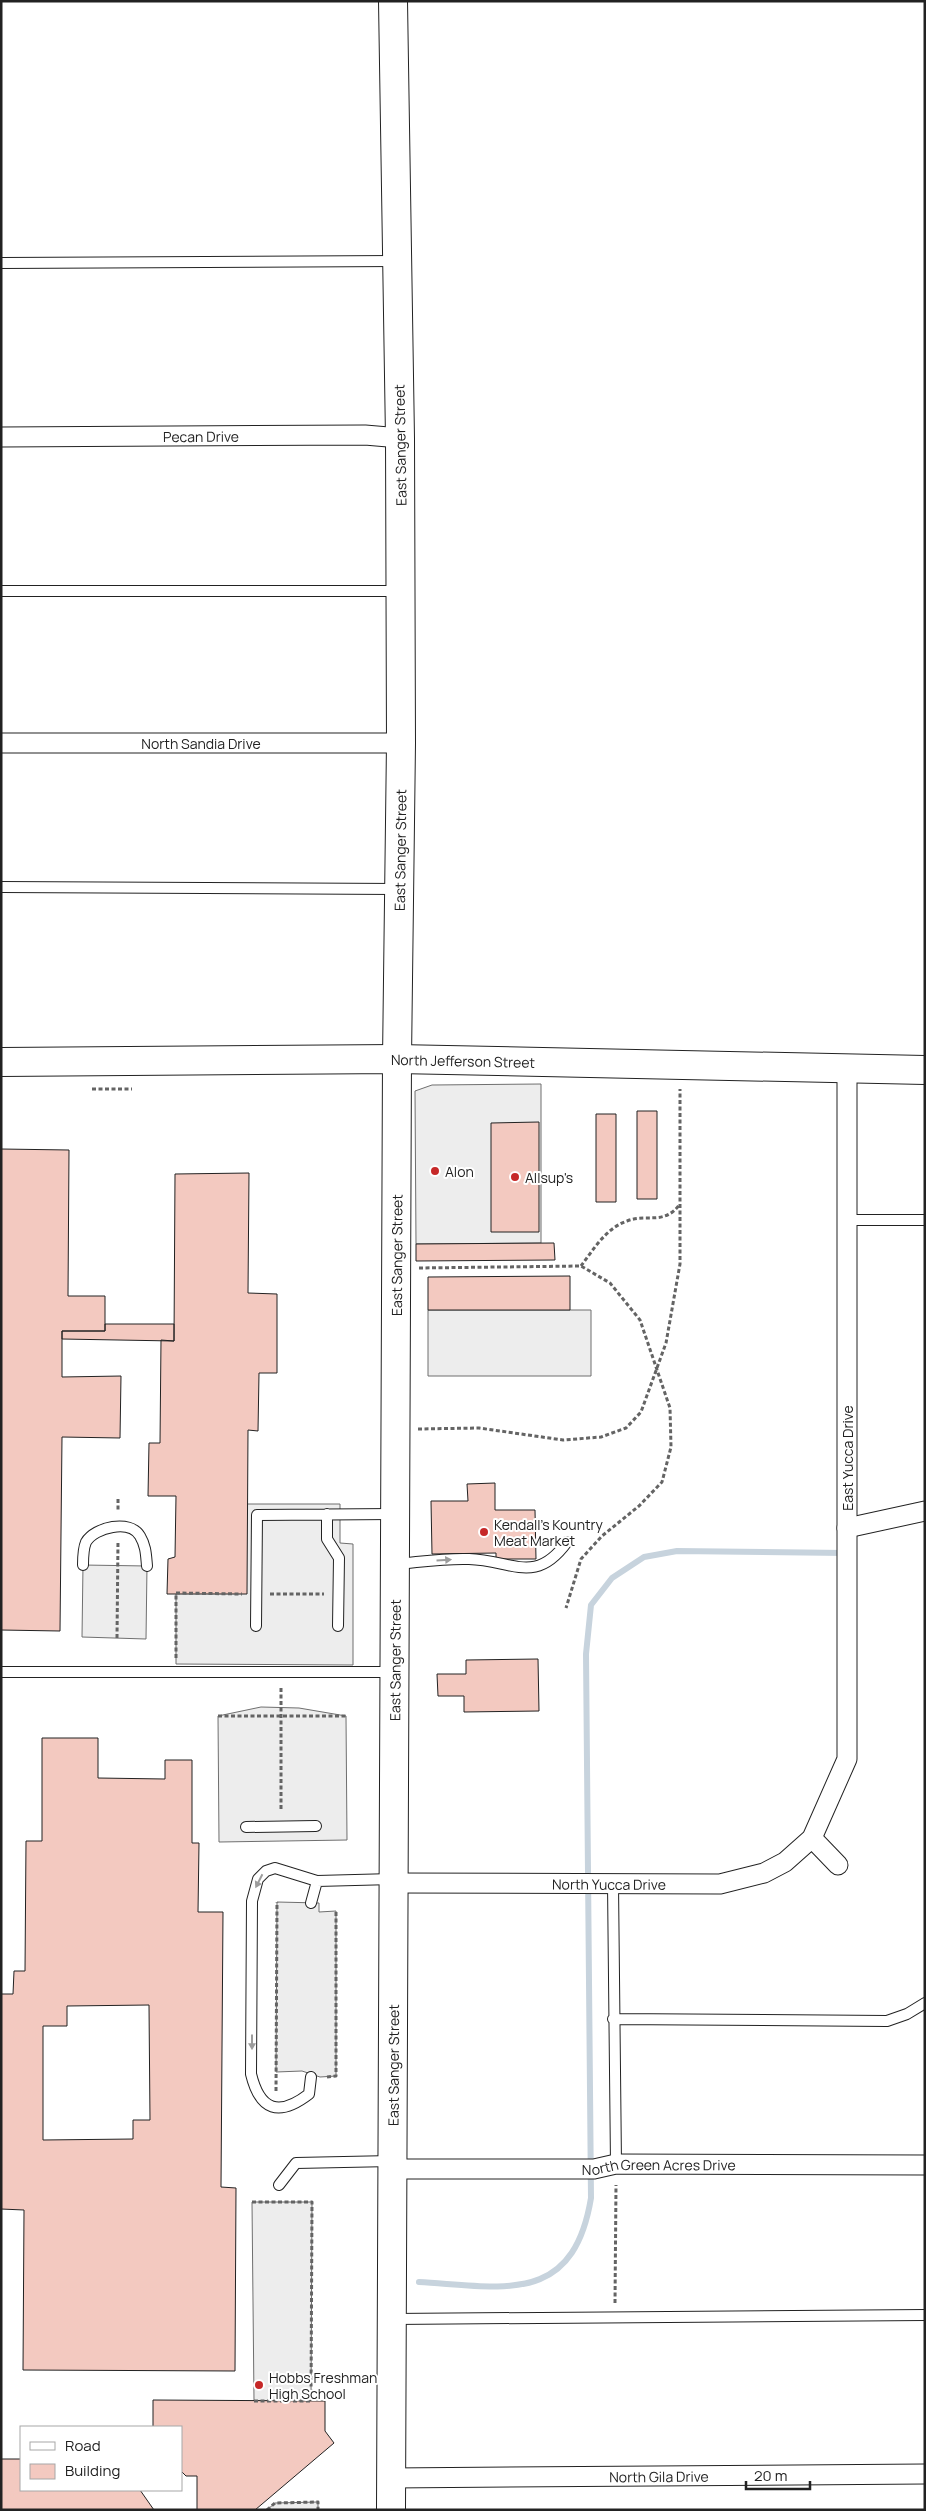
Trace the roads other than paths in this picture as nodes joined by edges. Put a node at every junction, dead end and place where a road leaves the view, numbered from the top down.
1 (393, 1) edge
2 (397, 261) junction
3 (1, 263) edge
4 (1, 437) edge
5 (400, 438) junction
6 (1, 591) edge
7 (401, 591) junction
8 (1, 743) edge
9 (401, 743) junction
10 (1, 886) edge
11 (399, 889) junction
12 (397, 1059) junction
13 (1, 1062) edge
14 (847, 1070) junction
15 (925, 1070) edge
16 (847, 1220) junction
17 (925, 1220) edge
18 (925, 1512) edge
19 (327, 1514) junction
20 (395, 1514) junction
21 (847, 1528) junction
22 (567, 1542) dead end
23 (395, 1564) junction
24 (83, 1565) dead end
25 (147, 1566) dead end
26 (256, 1626) dead end
27 (338, 1626) dead end
28 (1, 1672) edge
29 (395, 1672) junction
30 (316, 1826) dead end
31 (246, 1827) dead end
32 (812, 1838) junction
33 (838, 1865) dead end
34 (317, 1881) junction
35 (394, 1881) junction
36 (595, 1884) junction
37 (310, 1903) dead end
38 (925, 2003) edge
39 (614, 2019) junction
40 (316, 2077) road end
41 (616, 2164) junction
42 (392, 2165) junction
43 (925, 2165) edge
44 (279, 2185) dead end
45 (925, 2315) edge
46 (392, 2319) junction
47 (925, 2474) edge
48 (391, 2478) junction
49 (391, 2510) edge

1 - 2 main road, East Sanger Street
2 - 3 lane
2 - 5 main road, East Sanger Street
4 - 5 street, Pecan Drive
5 - 7 main road, East Sanger Street
6 - 7 lane
7 - 9 main road, East Sanger Street
8 - 9 street, North Sandia Drive
9 - 11 main road, East Sanger Street
10 - 11 lane
11 - 12 main road, East Sanger Street
12 - 13 main road, North Jefferson Street
12 - 14 main road, North Jefferson Street
12 - 20 main road, East Sanger Street
14 - 15 main road, North Jefferson Street
14 - 16 street, East Yucca Drive
16 - 17 lane
16 - 21 street, East Yucca Drive
18 - 21 street
19 - 20 lane
19 - 26 lane
19 - 27 lane
20 - 23 main road, East Sanger Street
21 - 32 street, East Yucca Drive
23 -> 22 lane
23 - 29 main road, East Sanger Street
24 - 25 lane
28 - 29 lane
29 - 35 main road, East Sanger Street
30 - 31 lane
32 - 33 street
32 - 36 street, North Yucca Drive
34 - 35 lane
34 - 37 lane
34 -> 40 lane
35 - 36 street, North Yucca Drive
35 - 42 main road, East Sanger Street
36 - 39 lane
38 - 39 lane
39 - 41 lane
41 - 42 street, North Green Acres Drive
41 - 43 street, North Green Acres Drive
42 - 44 lane
42 - 46 main road, East Sanger Street
45 - 46 lane
46 - 48 main road, East Sanger Street
47 - 48 street, North Gila Drive
48 - 49 main road, East Sanger Street

